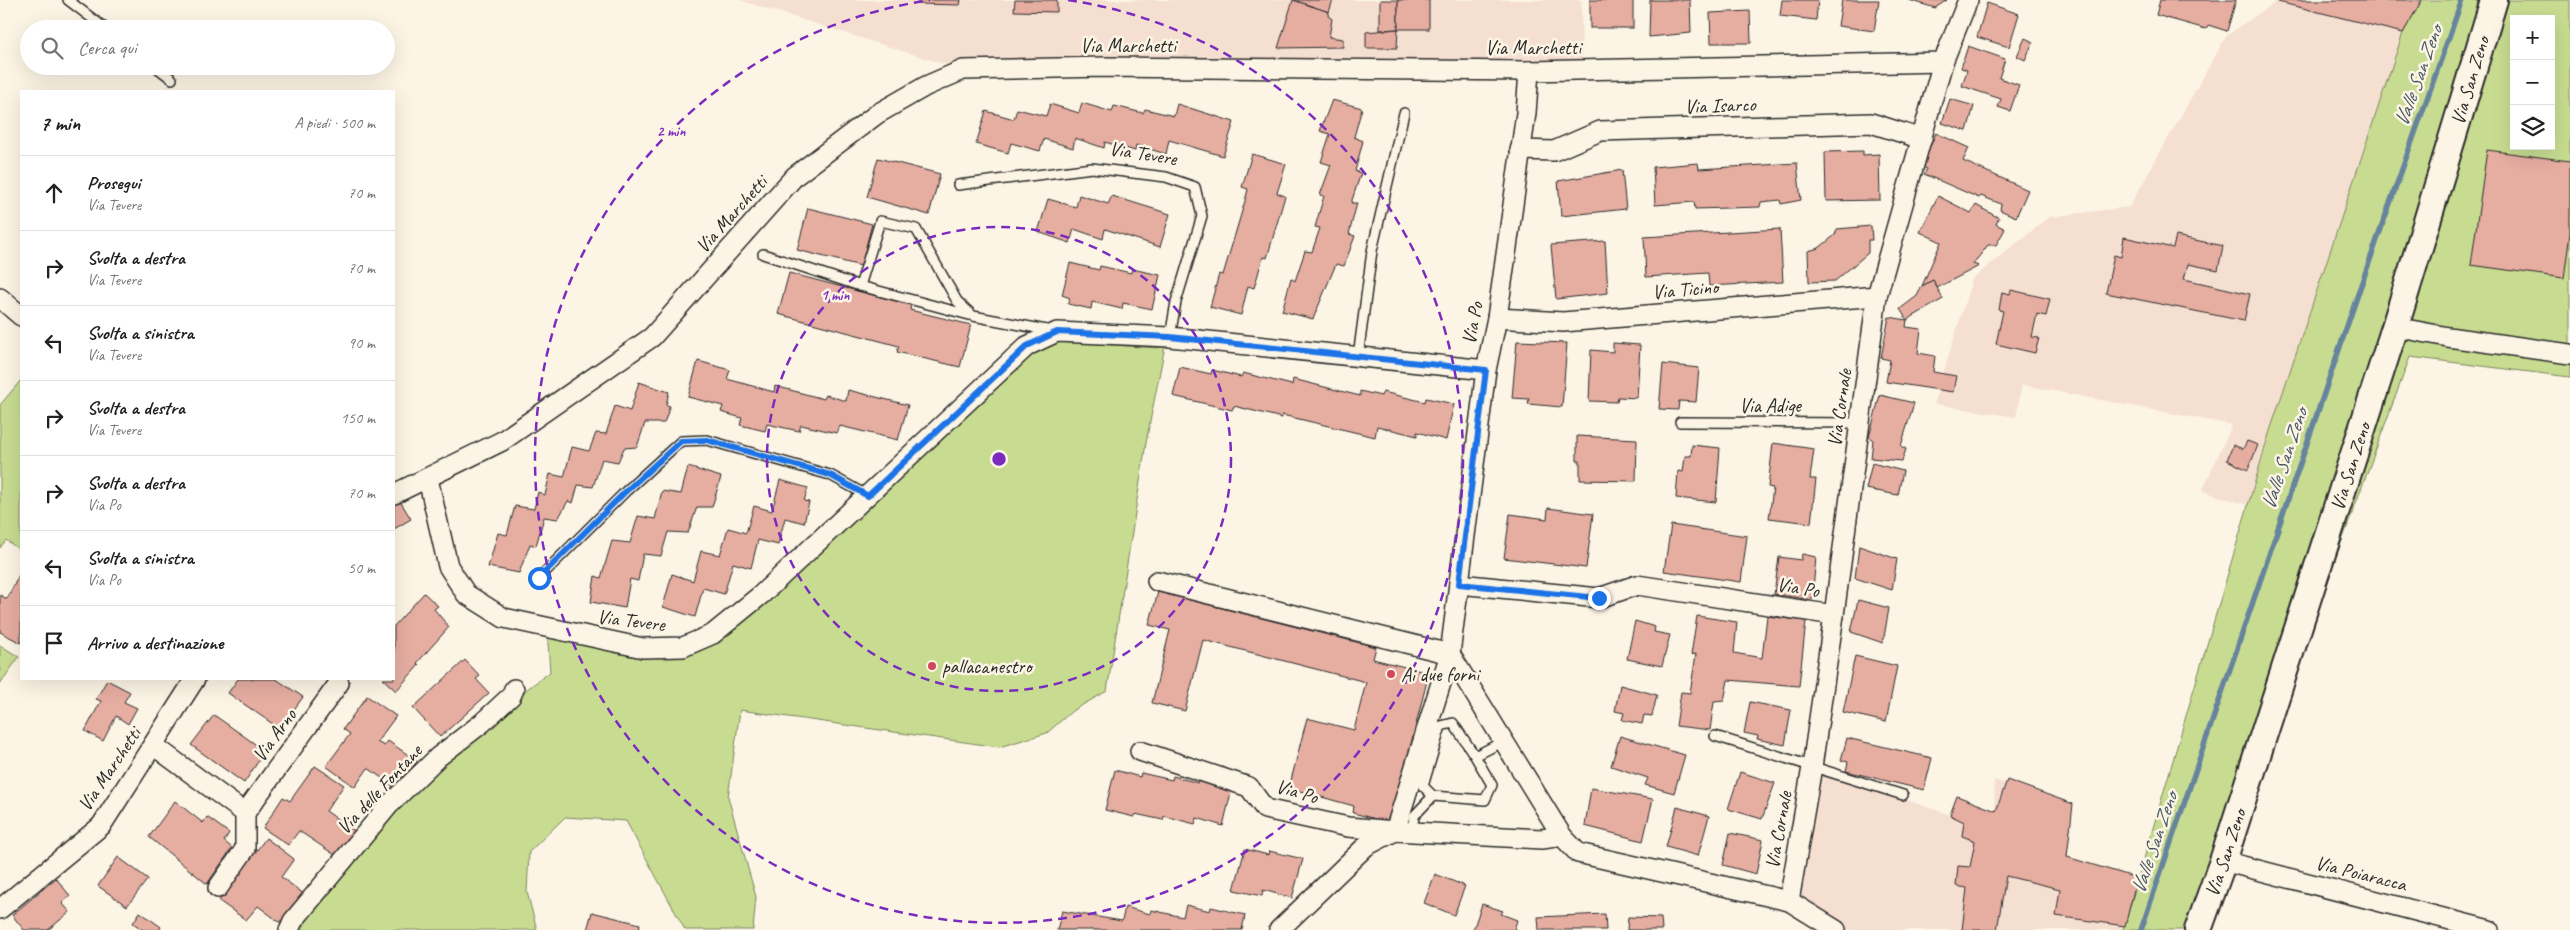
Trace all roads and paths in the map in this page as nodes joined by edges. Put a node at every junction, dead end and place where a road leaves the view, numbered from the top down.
1 (68, 0) edge
2 (1968, 0) edge
3 (2494, 0) edge
4 (94, 20) edge
5 (1943, 62) junction
6 (1529, 71) junction
7 (166, 75) edge
8 (172, 80) dead end
9 (1404, 114) dead end
10 (1922, 139) junction
11 (1520, 150) junction
12 (958, 185) dead end
13 (763, 254) dead end
14 (860, 286) junction
15 (1877, 296) junction
16 (0, 298) edge
17 (20, 315) edge
18 (974, 316) junction
19 (1496, 318) junction
20 (2395, 327) junction
21 (1057, 332) junction
22 (1170, 337) junction
23 (2570, 354) edge
24 (1358, 357) junction
25 (1486, 370) junction
26 (1680, 422) dead end
27 (1860, 423) junction
28 (428, 479) junction
29 (395, 494) edge
30 (868, 496) junction
31 (539, 578) dead end
32 (1157, 581) dead end
33 (1459, 584) junction
34 (1834, 615) junction
35 (1450, 654) junction
36 (194, 680) edge
37 (339, 684) dead end
38 (514, 689) dead end
39 (1715, 736) dead end
40 (1504, 741) junction
41 (153, 745) junction
42 (1140, 750) dead end
43 (1475, 756) junction
44 (1812, 767) junction
45 (1903, 794) dead end
46 (1433, 796) junction
47 (245, 813) junction
48 (1404, 831) junction
49 (1562, 836) junction
50 (2223, 861) junction
51 (218, 888) dead end
52 (1789, 901) junction
53 (0, 909) edge
54 (289, 930) edge
55 (1278, 930) edge
56 (1836, 930) edge
57 (2198, 930) edge
58 (2489, 930) edge

1 - 4 lane
2 - 5 street
3 - 20 street, Via San Zeno
5 - 6 street, Via Marchetti
5 - 10 street, Via Cornale
6 - 11 street, Via Po
6 - 28 street, Via Marchetti
7 - 8 lane
9 - 24 lane
10 - 11 street, Via Isarco
10 - 15 street, Via Cornale
11 - 19 street, Via Po
12 - 22 lane, Via Tevere
13 - 14 lane, Via Tevere
14 - 18 lane, Via Tevere
14 - 18 lane
15 - 19 street, Via Ticino
15 - 27 street, Via Cornale
16 - 17 street
18 - 21 lane, Via Tevere
19 - 25 street, Via Po
20 - 23 street
20 - 50 street, Via San Zeno
21 - 22 street, Via Tevere
21 - 30 street, Via Tevere
22 - 24 street, Via Tevere
24 - 25 street, Via Tevere
25 - 33 street, Via Po
26 - 27 lane, Via Adige
27 - 34 street, Via Cornale
28 - 29 street, Via Marchetti
28 - 30 street, Via Tevere
30 - 31 lane
32 - 35 street
33 - 34 street, Via Po
33 - 35 street, Via Po
34 - 44 street, Via Cornale
35 - 40 street
35 - 48 street, Via Po
36 - 41 street, Via Marchetti
37 - 47 street, Via Arno
38 - 54 street, Via delle Fontane
39 - 44 lane
40 - 43 lane
40 - 49 street
41 - 47 street
41 - 53 street, Via Marchetti
42 - 48 street, Via Po
43 - 46 lane
43 - 46 lane
44 - 45 lane
44 - 52 street, Via Cornale
46 - 48 lane
47 - 51 street
48 - 49 street, Via Po
48 - 55 street
49 - 52 street
50 - 57 street, Via San Zeno
50 - 58 street, Via Poiaracca
52 - 56 street

